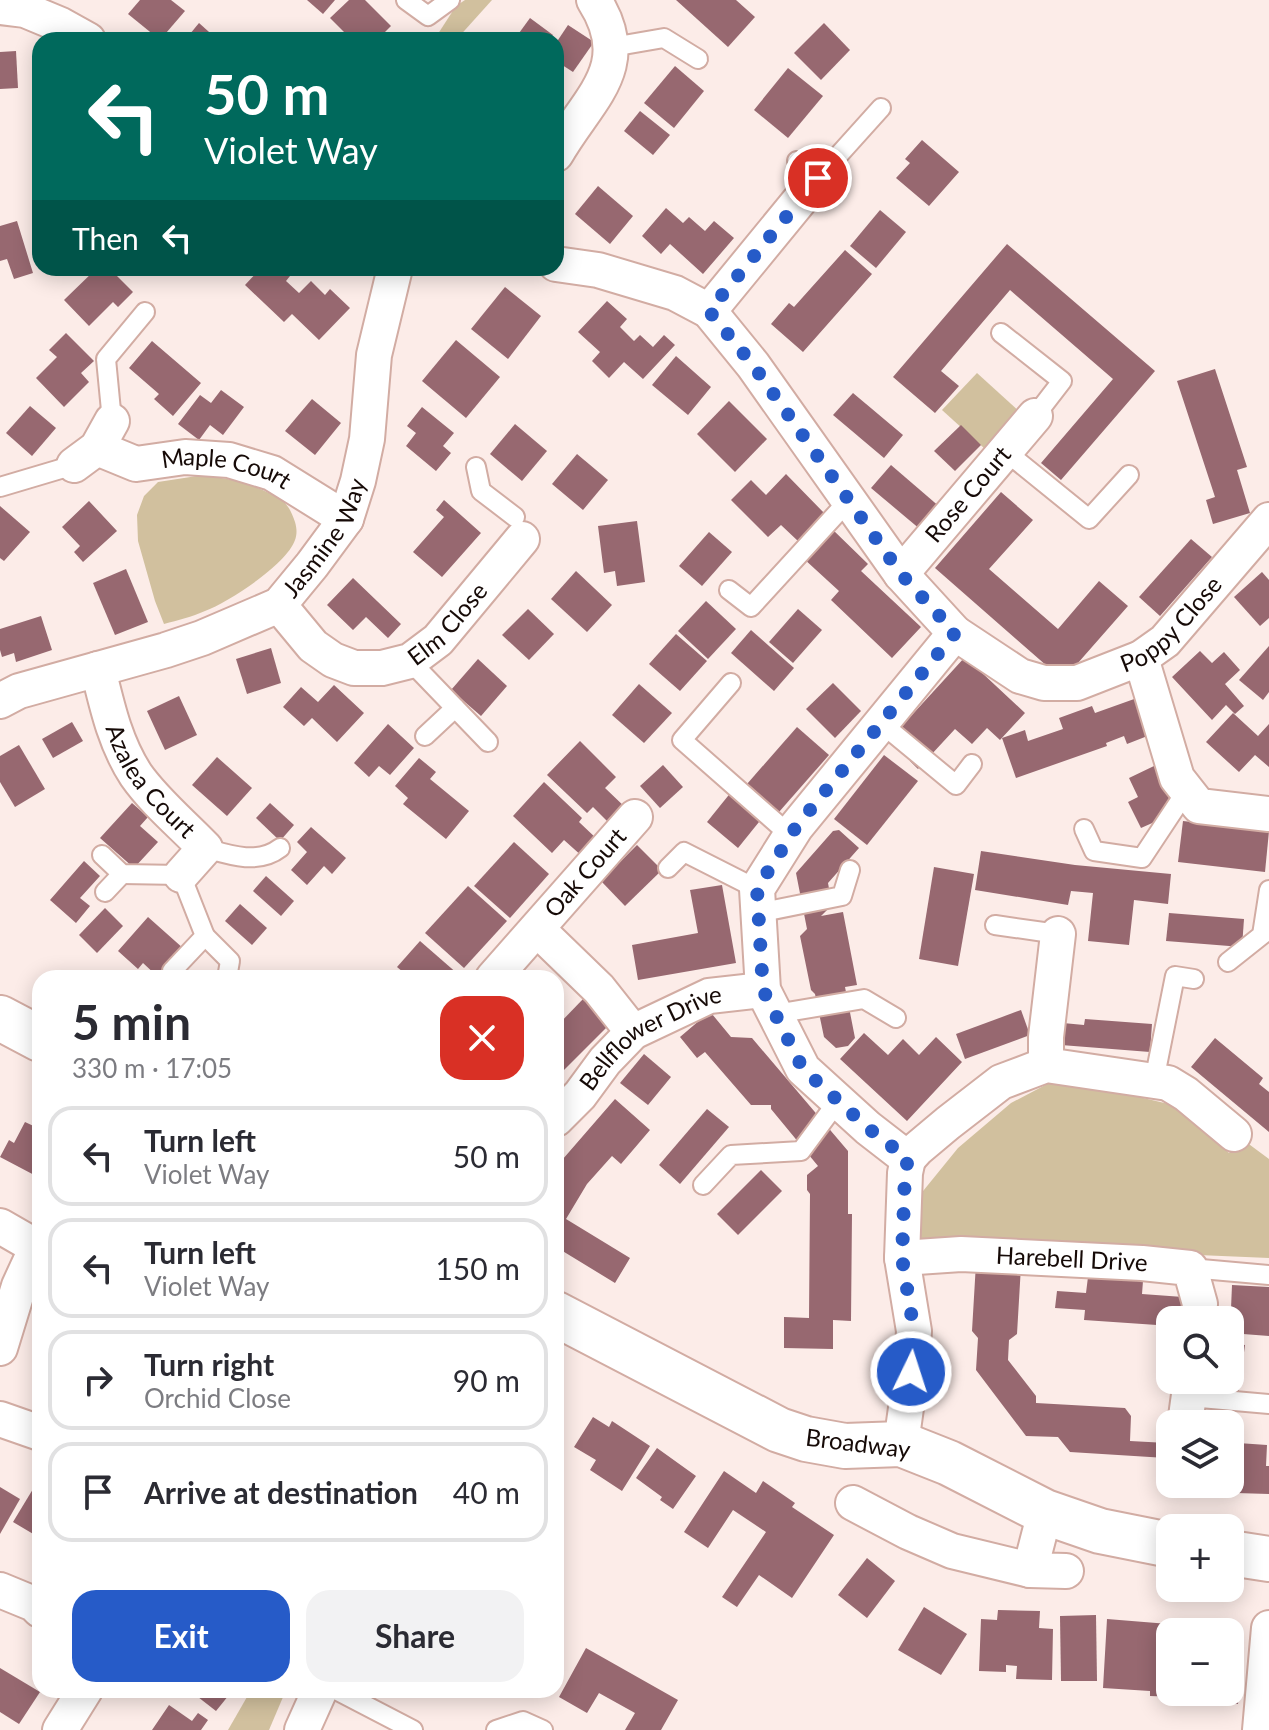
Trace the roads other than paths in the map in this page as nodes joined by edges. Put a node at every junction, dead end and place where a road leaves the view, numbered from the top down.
1 (406, 0) edge
2 (450, 0) edge
3 (594, 0) edge
4 (0, 7) edge
5 (74, 32) edge
6 (612, 47) junction
7 (698, 59) dead end
8 (881, 108) dead end
9 (564, 139) edge
10 (808, 169) joint
11 (564, 265) edge
12 (393, 276) edge
13 (709, 311) junction
14 (145, 312) dead end
15 (1001, 333) dead end
16 (1035, 416) joint
17 (94, 445) junction
18 (1005, 451) junction
19 (476, 467) dead end
20 (1129, 475) dead end
21 (0, 487) edge
22 (849, 500) junction
23 (346, 519) junction
24 (1269, 520) edge
25 (528, 533) joint
26 (901, 574) junction
27 (729, 590) dead end
28 (279, 605) junction
29 (955, 633) junction
30 (1141, 658) junction
31 (410, 661) junction
32 (98, 669) junction
33 (731, 683) dead end
34 (0, 701) edge
35 (455, 708) junction
36 (881, 723) junction
37 (425, 736) dead end
38 (488, 742) dead end
39 (972, 764) dead end
40 (1187, 790) junction
41 (1269, 813) edge
42 (635, 817) dead end
43 (1084, 829) dead end
44 (790, 835) junction
45 (205, 848) junction
46 (280, 848) dead end
47 (102, 855) dead end
48 (668, 868) dead end
49 (850, 870) dead end
50 (122, 874) junction
51 (181, 875) junction
52 (1269, 890) edge
53 (105, 892) dead end
54 (758, 901) junction
55 (995, 925) dead end
56 (537, 929) junction
57 (1058, 934) joint
58 (205, 936) junction
59 (1228, 962) dead end
60 (173, 970) edge
61 (228, 970) edge
62 (500, 970) edge
63 (1194, 979) dead end
64 (769, 1002) junction
65 (0, 1018) edge
66 (896, 1018) dead end
67 (633, 1032) junction
68 (32, 1035) edge
69 (1046, 1065) junction
70 (1154, 1081) junction
71 (838, 1101) junction
72 (564, 1111) edge
73 (1234, 1134) dead end
74 (908, 1159) junction
75 (703, 1185) dead end
76 (0, 1226) edge
77 (32, 1245) edge
78 (902, 1258) junction
79 (32, 1260) edge
80 (1190, 1268) junction
81 (1269, 1275) edge
82 (1200, 1306) edge
83 (564, 1318) edge
84 (0, 1348) edge
85 (1188, 1400) edge
86 (1269, 1404) edge
87 (0, 1419) edge
88 (32, 1430) edge
89 (901, 1444) junction
90 (853, 1503) dead end
91 (1045, 1512) junction
92 (1156, 1542) edge
93 (1244, 1555) edge
94 (1269, 1559) edge
95 (1030, 1570) junction
96 (1066, 1571) dead end
97 (0, 1590) edge
98 (32, 1603) edge
99 (1269, 1628) edge
100 (80, 1698) edge
101 (316, 1698) edge
102 (351, 1698) edge
103 (60, 1730) edge
104 (302, 1730) edge
105 (413, 1730) edge
106 (496, 1730) edge
107 (543, 1730) edge
108 (1260, 1730) edge

1 - 2 lane
3 - 6 street
4 - 5 street
6 - 7 lane
6 - 9 street
8 - 10 lane
10 - 13 street
11 - 13 street
12 - 23 street, Jasmine Way
13 - 22 street
14 - 17 lane
15 - 16 lane
16 - 18 street, Rose Court
17 - 21 lane
17 - 23 street, Maple Court
18 - 20 lane
18 - 26 street, Rose Court
19 - 25 lane
22 - 26 street
22 - 27 lane
23 - 28 street, Jasmine Way
24 - 30 street, Poppy Close
25 - 31 street, Elm Close
26 - 29 street
28 - 31 street, Elm Close
28 - 32 street, Jasmine Way
29 - 30 street, Poppy Close
29 - 36 street
30 - 40 street
31 - 35 lane
32 - 34 street, Jasmine Way
32 - 45 street, Azalea Court
33 - 44 lane
35 - 37 lane
35 - 38 lane
36 - 39 lane
36 - 44 street
40 - 41 street
40 - 43 lane
42 - 56 street, Oak Court
44 - 54 street
45 - 46 lane
45 - 51 street, Azalea Court
47 - 50 lane
48 - 54 lane
49 - 54 lane
50 - 51 lane
50 - 53 lane
51 - 58 lane
52 - 59 lane
54 - 64 street
55 - 57 lane
56 - 62 street, Oak Court
56 - 67 street, Oak Court
57 - 69 street
58 - 60 lane
58 - 61 lane
63 - 70 lane
64 - 66 lane
64 - 67 street, Bellflower Drive
64 - 71 street
65 - 68 main road
67 - 72 street, Bellflower Drive
69 - 70 street
69 - 74 street
70 - 73 street
71 - 74 street
71 - 75 lane
74 - 78 street
76 - 77 street
78 - 80 street, Harebell Drive
78 - 89 street
79 - 84 street
80 - 81 lane
80 - 82 street
83 - 89 main road, Broadway
85 - 86 lane
87 - 88 street
89 - 91 main road, Broadway
90 - 95 street
91 - 92 main road, Broadway
91 - 95 street
93 - 94 main road
95 - 96 street
97 - 98 street
99 - 108 street
100 - 103 street
101 - 104 street
102 - 105 lane
106 - 107 lane

